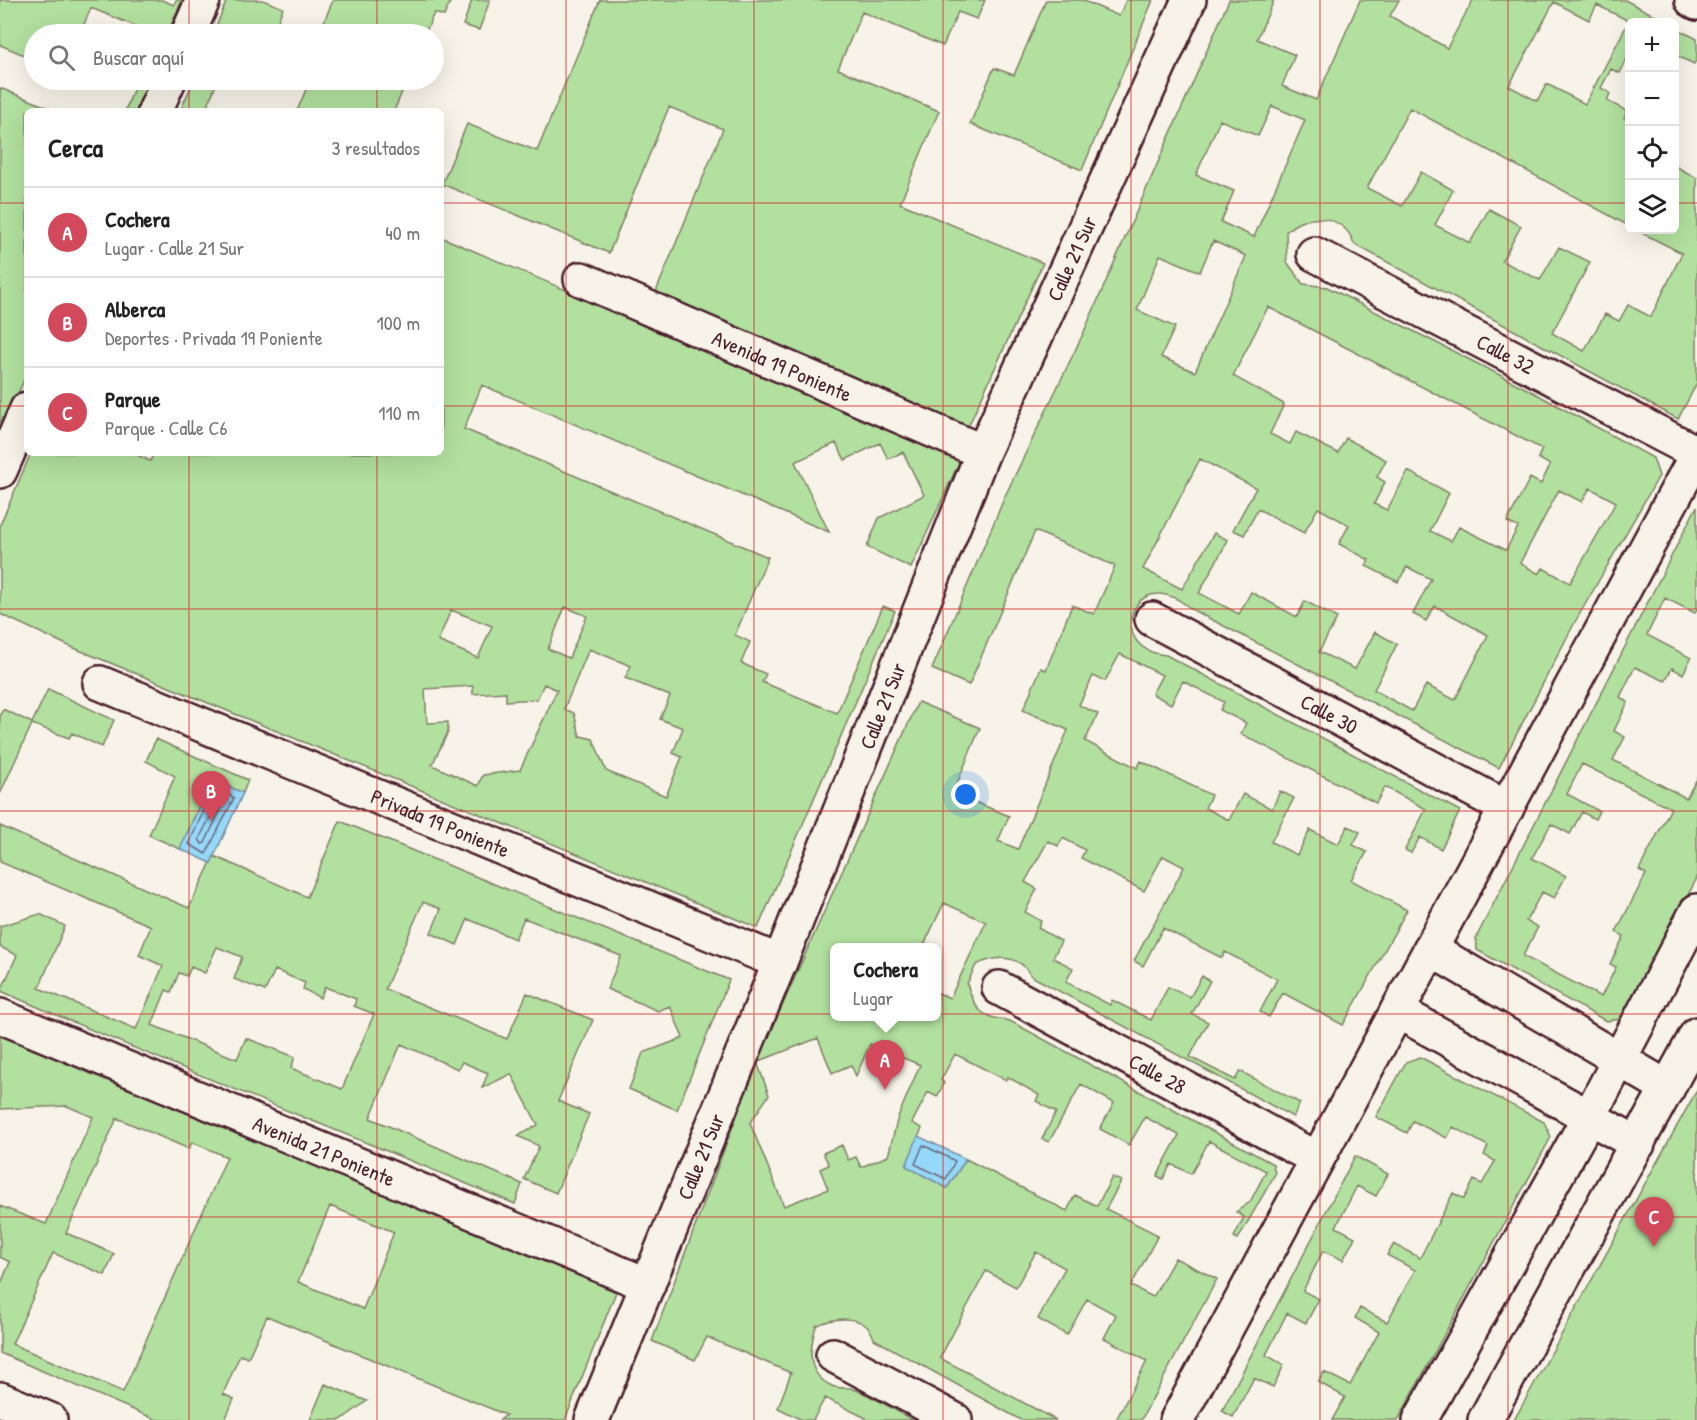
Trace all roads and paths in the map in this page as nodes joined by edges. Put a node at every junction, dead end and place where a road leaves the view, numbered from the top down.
1 (203, 0) edge
2 (1189, 0) edge
3 (1692, 0) edge
4 (1697, 3) edge
5 (192, 24) edge
6 (164, 90) edge
7 (156, 108) edge
8 (1314, 254) dead end
9 (581, 279) dead end
10 (24, 416) edge
11 (983, 452) junction
12 (1697, 454) edge
13 (0, 471) edge
14 (1152, 619) dead end
15 (100, 683) dead end
16 (1507, 808) junction
17 (1696, 915) edge
18 (1431, 949) junction
19 (780, 962) junction
20 (999, 988) dead end
21 (1398, 1011) junction
22 (0, 1016) edge
23 (1697, 1034) edge
24 (1619, 1059) junction
25 (1668, 1088) junction
26 (1589, 1117) junction
27 (1638, 1144) junction
28 (1317, 1159) junction
29 (648, 1285) junction
30 (833, 1355) dead end
31 (0, 1399) edge
32 (50, 1420) edge
33 (592, 1420) edge
34 (955, 1420) edge
35 (1177, 1420) edge
36 (1420, 1420) edge
37 (1485, 1420) edge

1 - 5 street
2 - 11 street, Calle 21 Sur
3 - 4 street
6 - 7 street
8 - 12 street, Calle 32
9 - 11 street, Avenida 19 Poniente
10 - 13 street
11 - 19 street, Calle 21 Sur
12 - 16 street
14 - 16 street, Calle 30
15 - 19 street, Privada 19 Poniente
16 - 18 street
17 - 24 street
18 - 21 street
18 - 24 street
19 - 29 street, Calle 21 Sur
20 - 28 street, Calle 28
21 - 26 street
21 - 28 street
22 - 29 street, Avenida 21 Poniente
23 - 25 street
24 - 25 street
24 - 26 street
25 - 27 street
26 - 27 street
26 - 36 street
27 - 37 street
28 - 35 street
29 - 33 street, Calle 21 Sur
30 - 34 street
31 - 32 street

